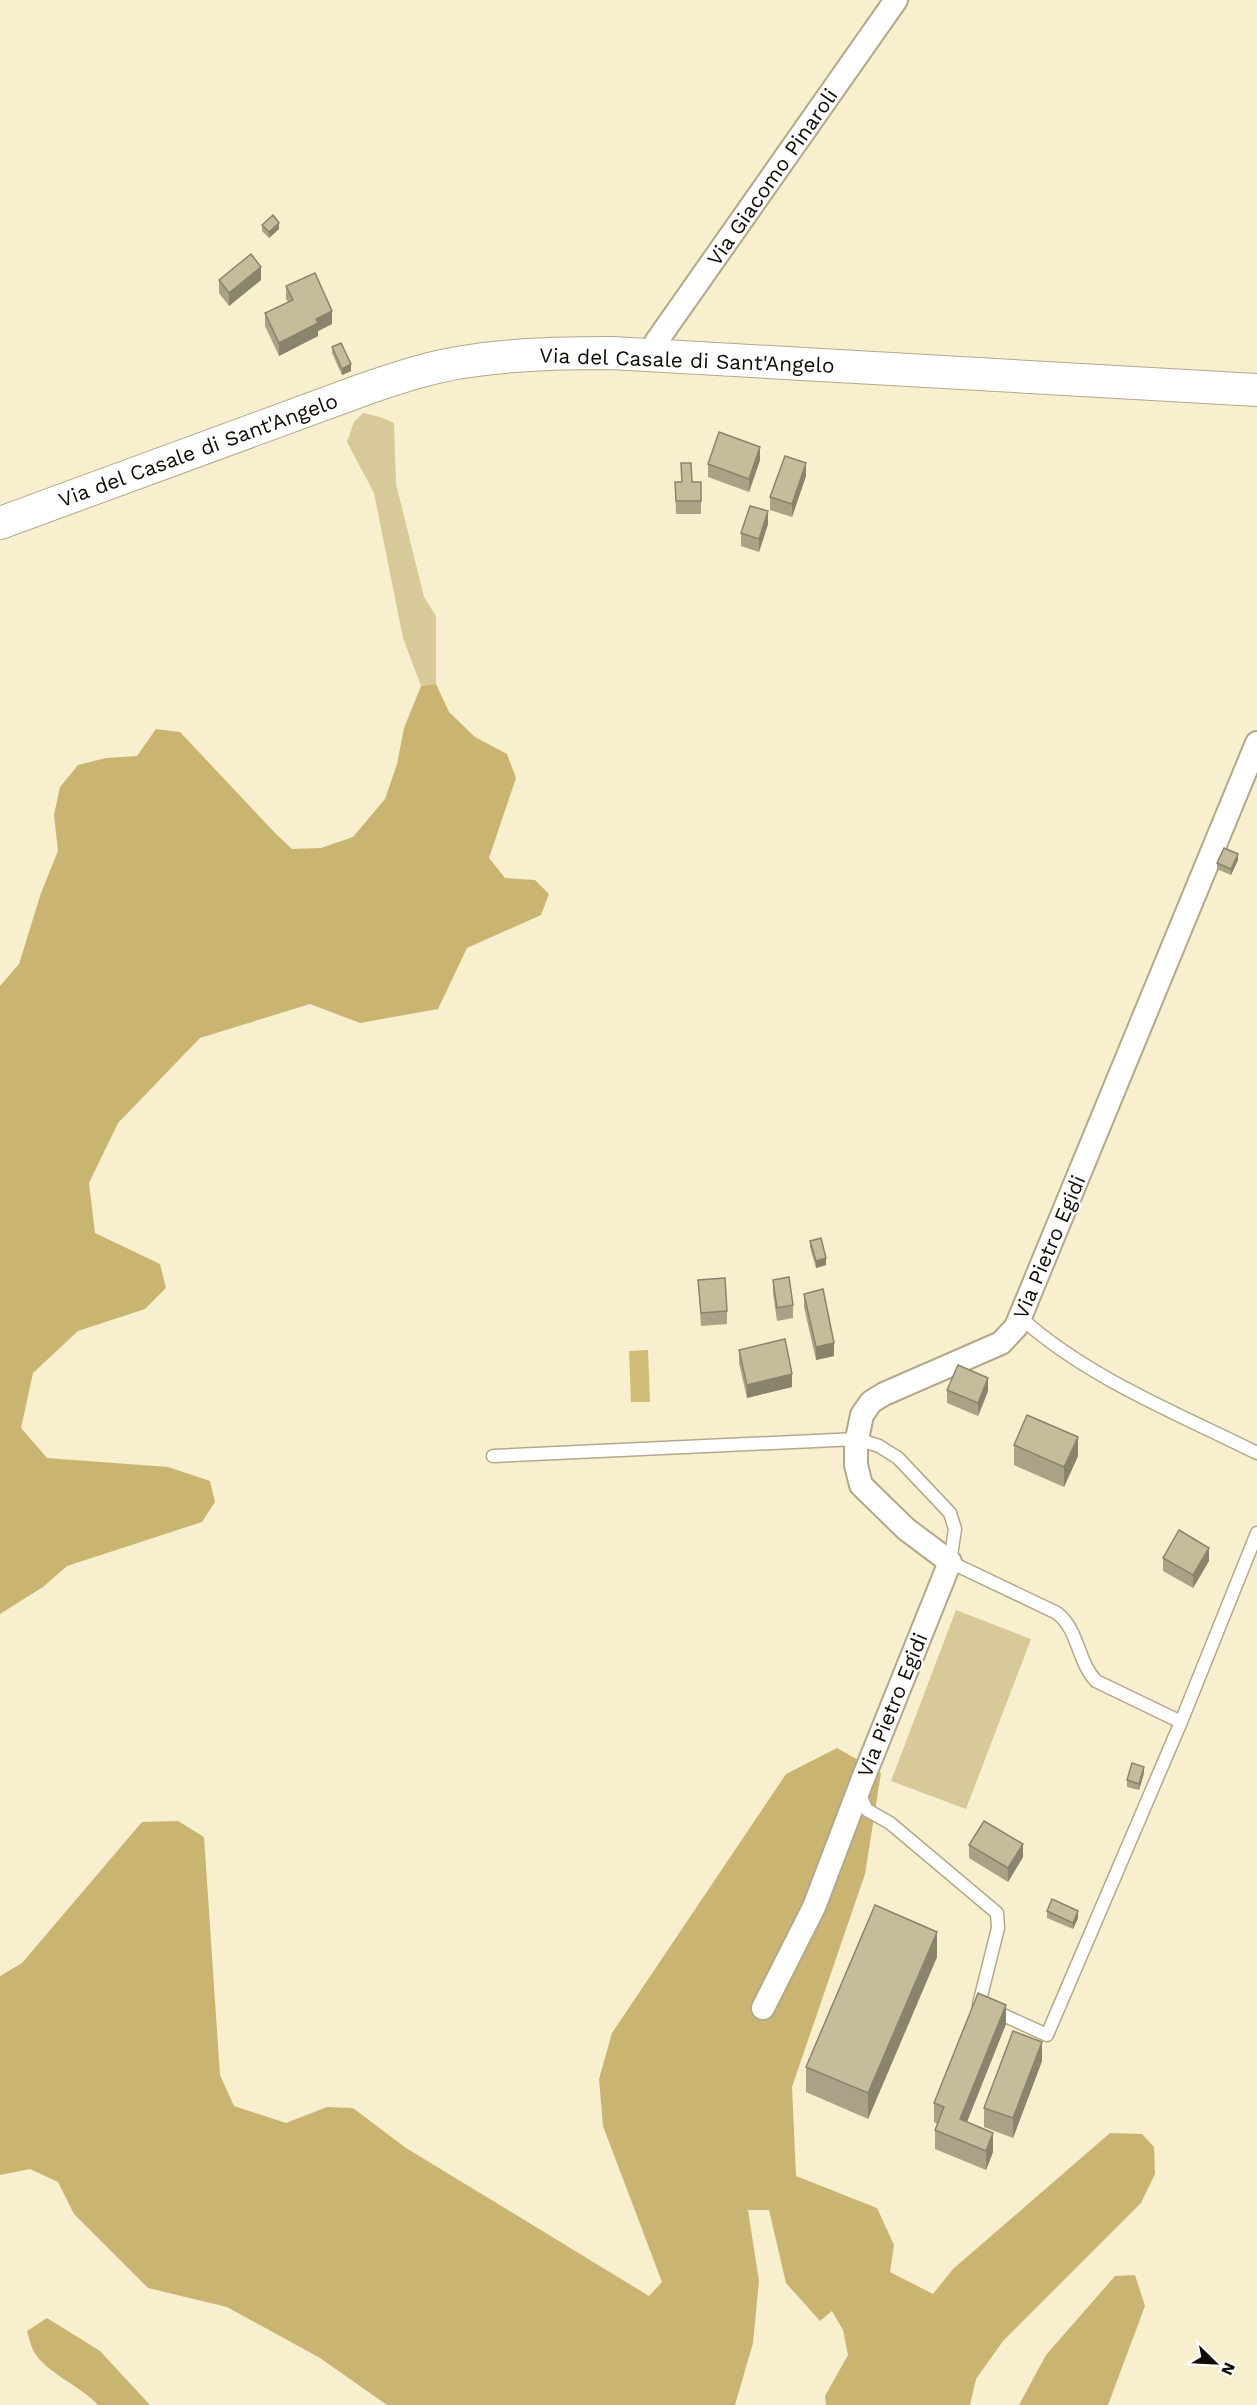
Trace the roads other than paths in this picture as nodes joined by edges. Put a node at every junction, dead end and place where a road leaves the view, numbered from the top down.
1 (896, 0) edge
2 (655, 356) junction
3 (1257, 390) edge
4 (0, 523) edge
5 (1257, 742) edge
6 (1021, 1318) junction
7 (857, 1439) junction
8 (1257, 1454) edge
9 (493, 1456) dead end
10 (1257, 1533) edge
11 (951, 1562) junction
12 (1181, 1722) junction
13 (858, 1791) junction
14 (763, 2008) dead end

1 - 2 street, Via Giacomo Pinaroli
2 - 3 main road, Via del Casale di Sant'Angelo
2 - 4 main road, Via del Casale di Sant'Angelo
5 - 6 street, Via Pietro Egidi
6 - 7 street, Via Pietro Egidi
6 - 8 lane
7 - 9 lane
7 - 11 street, Via Pietro Egidi
7 - 11 lane
10 - 12 lane
11 - 12 lane
11 - 13 street, Via Pietro Egidi
12 - 13 lane
13 - 14 street, Via Pietro Egidi

